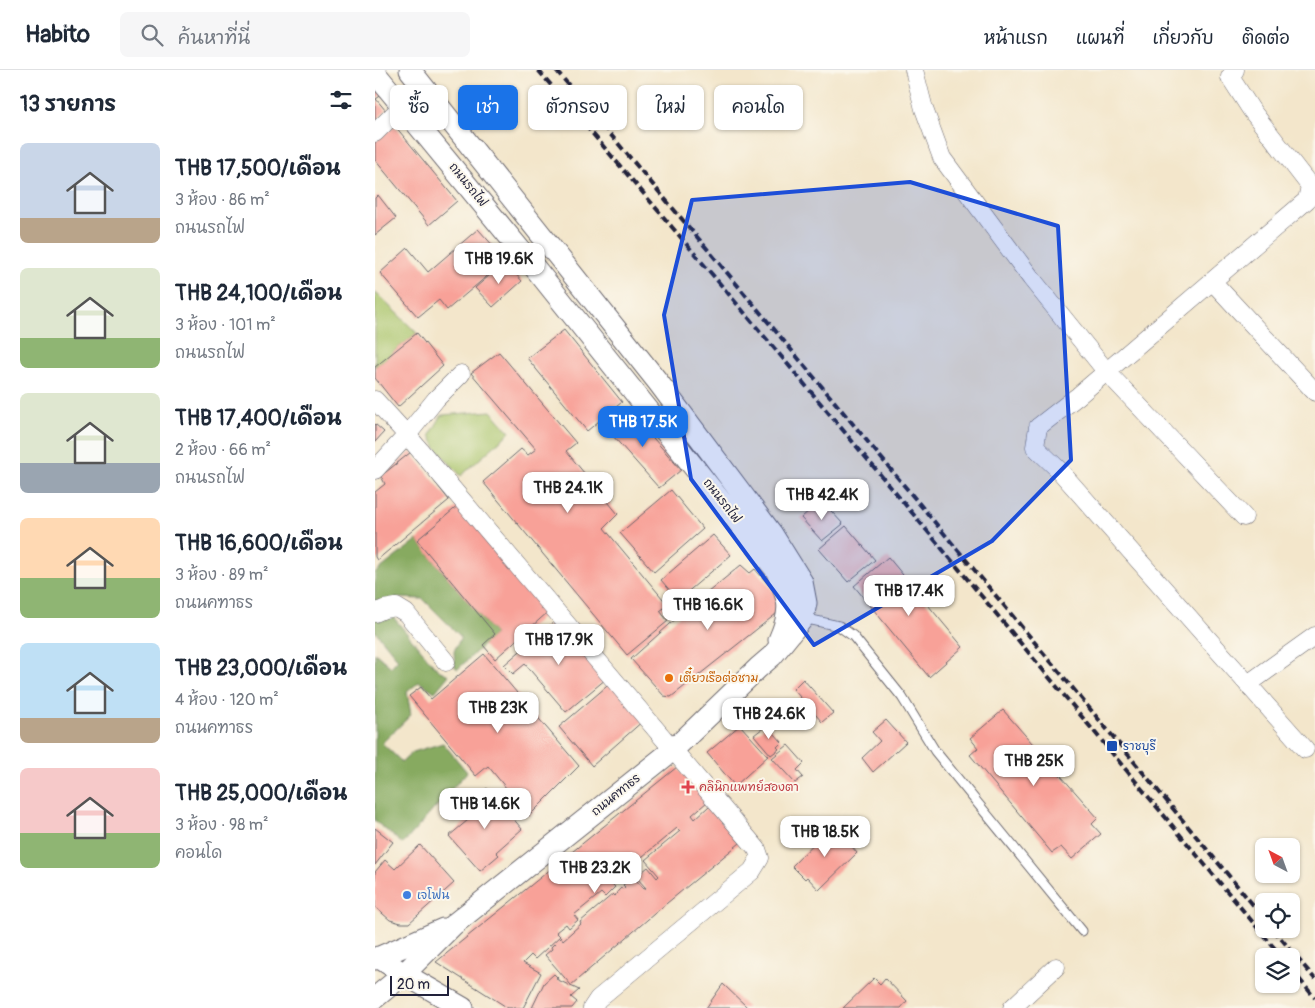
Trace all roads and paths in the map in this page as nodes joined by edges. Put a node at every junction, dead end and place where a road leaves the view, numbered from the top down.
1 (410, 70) edge
2 (914, 70) edge
3 (1235, 70) edge
4 (375, 73) edge
5 (390, 91) edge
6 (390, 119) edge
7 (422, 130) edge
8 (375, 133) edge
9 (1312, 192) edge
10 (1212, 281) junction
11 (1107, 371) junction
12 (461, 374) dead end
13 (1315, 392) edge
14 (375, 400) edge
15 (407, 435) junction
16 (375, 470) edge
17 (1244, 517) dead end
18 (375, 613) edge
19 (803, 618) junction
20 (1315, 636) edge
21 (772, 656) junction
22 (446, 662) dead end
23 (1247, 684) junction
24 (674, 749) junction
25 (1305, 749) dead end
26 (453, 925) junction
27 (1082, 931) dead end
28 (376, 957) edge
29 (1056, 967) dead end
30 (403, 974) junction
31 (375, 998) edge
32 (463, 1008) edge
33 (592, 1008) edge
34 (1011, 1008) edge

1 - 19 street, ถนนรถไฟ
2 - 11 street
3 - 9 street
4 - 5 street, ถนนรถไฟ
6 - 8 street
7 - 21 street, ถนนรถไฟ
9 - 10 street
10 - 11 street
10 - 13 street
11 - 17 street
11 - 23 street
12 - 15 street
14 - 15 street
15 - 16 street
15 - 24 street
18 - 22 street
19 - 21 street
19 - 27 lane
20 - 23 street
21 - 24 street, ถนนคฑาธร
23 - 25 street
24 - 26 street, ถนนคฑาธร
24 - 33 street
26 - 28 street, ถนนคฑาธร
26 - 30 street, ถนนคฑาธร
28 - 30 street
29 - 34 street
30 - 31 street, ถนนคฑาธร
30 - 32 street

